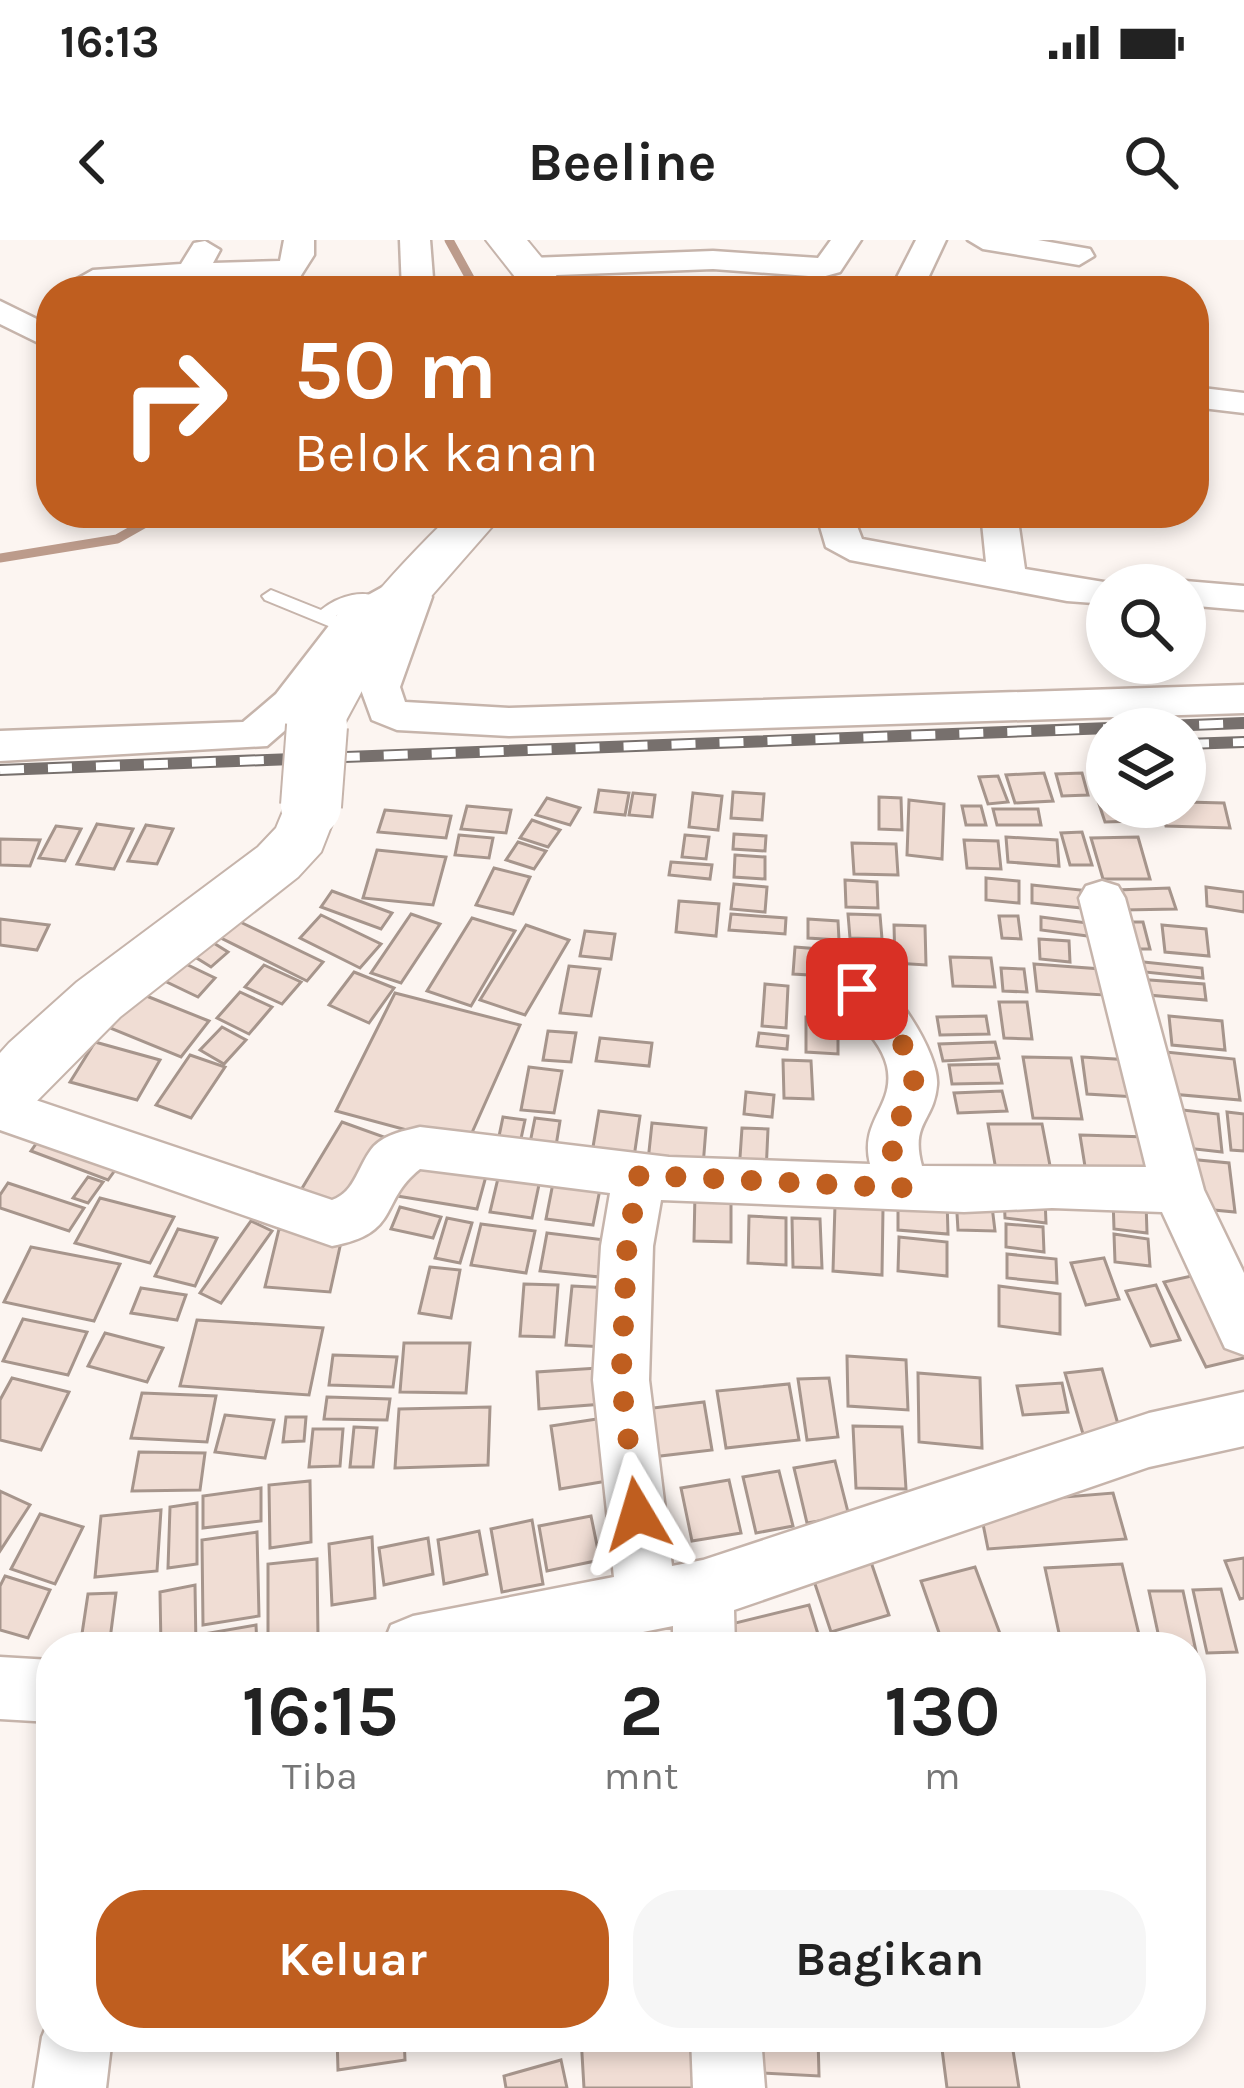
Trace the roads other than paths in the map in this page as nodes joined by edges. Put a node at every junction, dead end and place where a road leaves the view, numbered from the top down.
1 (211, 240) edge
2 (299, 240) edge
3 (415, 240) edge
4 (846, 240) edge
5 (931, 240) edge
6 (983, 240) edge
7 (1079, 256) dead end
8 (528, 266) edge
9 (191, 276) edge
10 (238, 276) edge
11 (417, 276) edge
12 (913, 276) edge
13 (0, 310) edge
14 (36, 330) edge
15 (1209, 399) edge
16 (1244, 403) edge
17 (461, 528) edge
18 (836, 528) edge
19 (1001, 528) edge
20 (1007, 576) junction
21 (1086, 590) edge
22 (1206, 595) edge
23 (271, 596) dead end
24 (1244, 598) edge
25 (371, 605) junction
26 (1244, 699) edge
27 (0, 746) edge
28 (1102, 898) dead end
29 (857, 989) dead end
30 (11, 1066) edge
31 (0, 1108) edge
32 (639, 1175) junction
33 (902, 1188) junction
34 (1178, 1190) junction
35 (1244, 1330) edge
36 (1244, 1419) edge
37 (685, 1614) edge
38 (537, 1632) edge
39 (0, 1688) edge
40 (36, 1690) edge
41 (75, 2052) edge
42 (727, 2052) edge
43 (70, 2088) edge
44 (729, 2088) edge

1 - 9 street
2 - 10 street
3 - 11 street
4 - 8 street
5 - 12 street
6 - 7 street
13 - 14 street
15 - 16 street
17 - 25 main road
18 - 20 street
19 - 20 street
20 - 21 street
22 - 24 street
23 - 25 lane
25 - 26 street
25 - 27 street
25 - 30 main road, bridge
28 - 34 street
29 - 33 street
31 - 32 street
32 - 33 street
32 - 37 street
33 - 34 street
34 - 35 street
36 - 37 street
37 - 38 street
39 - 40 street
41 - 43 street
42 - 44 street

